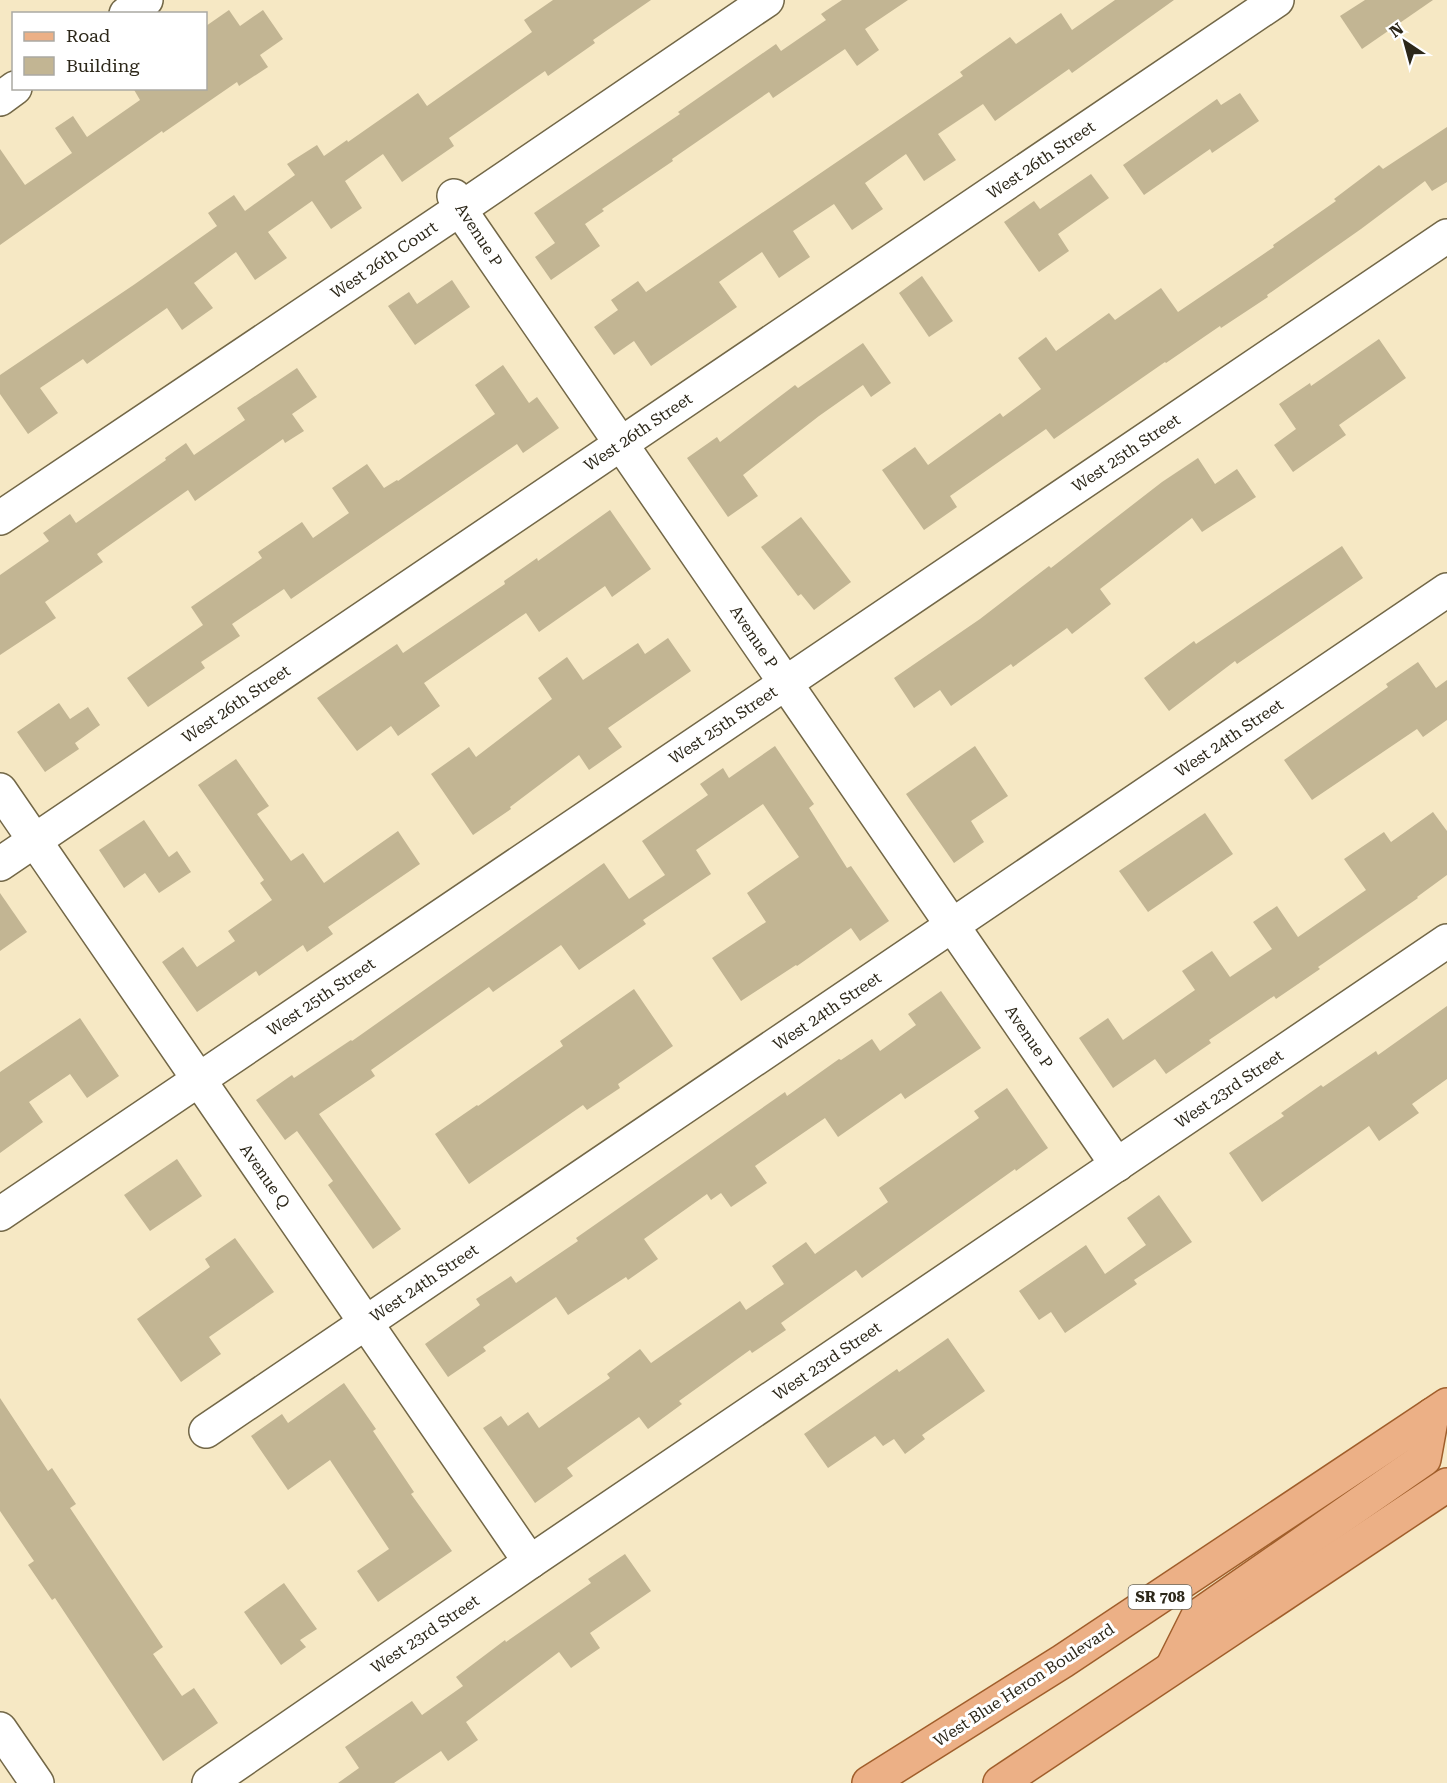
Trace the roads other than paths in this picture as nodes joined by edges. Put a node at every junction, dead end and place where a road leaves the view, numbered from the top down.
1 (146, 0) edge
2 (744, 0) edge
3 (767, 0) edge
4 (1277, 0) edge
5 (129, 12) edge
6 (12, 90) edge
7 (0, 99) edge
8 (457, 202) junction
9 (1447, 236) edge
10 (621, 444) junction
11 (0, 499) edge
12 (0, 518) edge
13 (1447, 590) edge
14 (786, 683) junction
15 (0, 790) edge
16 (35, 841) junction
17 (0, 864) edge
18 (952, 926) junction
19 (1447, 941) edge
20 (198, 1079) junction
21 (1117, 1165) junction
22 (0, 1214) edge
23 (366, 1323) junction
24 (1439, 1410) edge
25 (206, 1431) dead end
26 (1447, 1485) edge
27 (530, 1562) junction
28 (1173, 1668) junction
29 (0, 1729) edge
30 (37, 1783) edge
31 (208, 1783) edge
32 (869, 1783) edge
33 (1000, 1783) edge

1 - 5 street
2 - 8 street, West 26th Court
3 - 8 street, West 26th Court
4 - 10 street, West 26th Street
6 - 7 street
8 - 10 street, Avenue P
8 - 11 street, West 26th Court
8 - 12 street, West 26th Court
9 - 14 street, West 25th Street
10 - 14 street, Avenue P
10 - 16 street, West 26th Street
13 - 18 street, West 24th Street
14 - 18 street, Avenue P
14 - 20 street, West 25th Street
15 - 16 street, Avenue Q
16 - 17 street, West 26th Street
16 - 20 street, Avenue Q
18 - 21 street, Avenue P
18 - 23 street, West 24th Street
19 - 21 street, West 23rd Street
20 - 22 street, West 25th Street
20 - 23 street, Avenue Q
21 - 27 street, West 23rd Street
23 - 25 street, West 24th Street
23 - 27 street, Avenue Q
24 - 28 main road
24 - 32 main road, West Blue Heron Boulevard / SR 708
26 - 28 main road
27 - 31 street, West 23rd Street
28 - 33 main road
29 - 30 street

